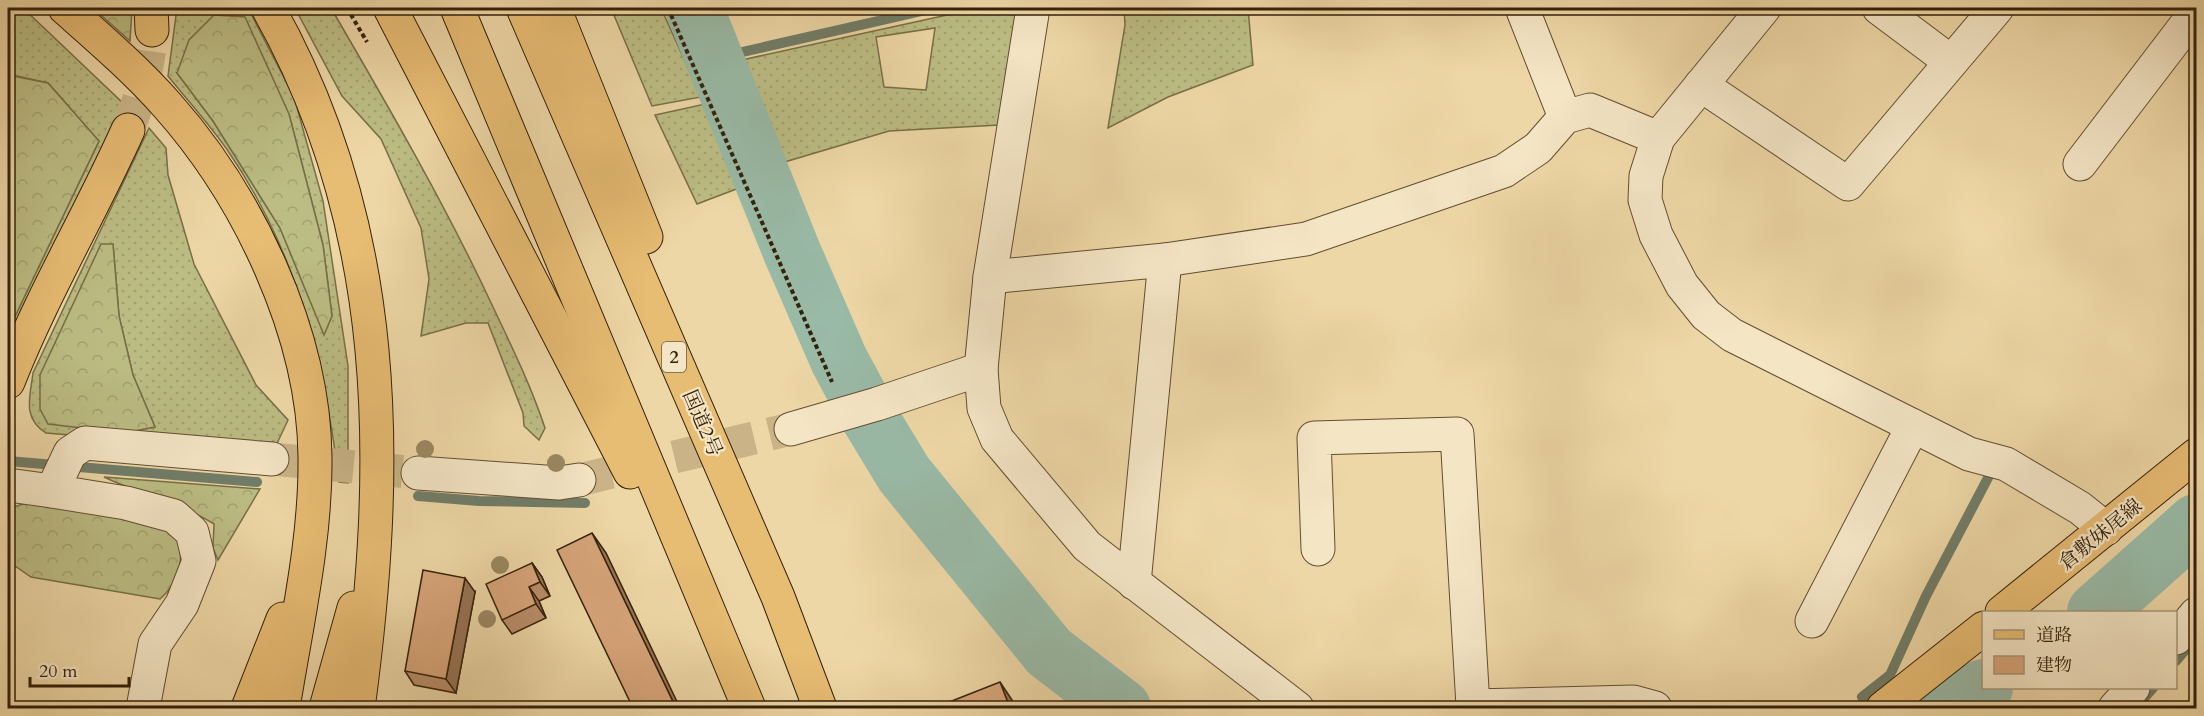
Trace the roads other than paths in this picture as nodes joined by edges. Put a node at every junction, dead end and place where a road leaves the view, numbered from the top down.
1 (65, 8) edge
2 (268, 8) edge
3 (390, 8) edge
4 (457, 8) edge
5 (523, 8) edge
6 (554, 8) edge
7 (1033, 8) edge
8 (1522, 8) edge
9 (1764, 8) edge
10 (1879, 8) edge
11 (1997, 8) edge
12 (2196, 12) edge
13 (1951, 62) junction
14 (1701, 85) junction
15 (1565, 117) junction
16 (128, 130) tunnel mouth
17 (1658, 138) junction
18 (2080, 164) dead end
19 (1165, 260) junction
20 (990, 277) junction
21 (981, 369) junction
22 (8, 382) edge
23 (1913, 426) junction
24 (791, 429) tunnel mouth
25 (2196, 455) edge
26 (272, 459) tunnel mouth
27 (60, 473) junction
28 (418, 473) tunnel mouth
29 (579, 480) tunnel mouth
30 (8, 485) edge
31 (376, 525) junction
32 (2106, 529) junction
33 (1318, 549) dead end
34 (306, 558) junction
35 (1134, 583) junction
36 (778, 597) junction
37 (2003, 611) edge
38 (2196, 614) edge
39 (1812, 621) dead end
40 (1982, 629) edge
41 (2177, 636) edge
42 (731, 665) junction
43 (2131, 689) edge
44 (143, 708) edge
45 (248, 708) edge
46 (283, 708) edge
47 (326, 708) edge
48 (358, 708) edge
49 (749, 708) edge
50 (819, 708) edge
51 (1297, 708) edge
52 (1655, 708) edge
53 (1884, 708) edge
54 (2115, 708) edge

1 - 34 main road
2 - 31 main road
3 - 42 main road
4 - 42 main road
5 - 36 main road, 国道2号 / 2
6 - 36 main road
7 - 20 street
8 - 15 street
9 - 14 street
10 - 13 street
11 - 13 street
12 - 18 street
13 - 14 street
14 - 17 street
15 - 17 street
15 - 19 street
16 - 22 main road
17 - 23 street
19 - 20 street
19 - 35 street
20 - 21 street
21 - 24 street
21 - 35 street
23 - 32 street
23 - 39 street
25 - 32 main road, 倉敷妹尾線
26 - 27 street
27 - 30 street
27 - 44 street
28 - 29 street
31 - 47 main road
31 - 48 main road
32 - 37 main road, 倉敷妹尾線
33 - 52 street
34 - 45 main road
34 - 46 main road
35 - 51 street
36 - 50 main road, 国道2号 / 2
38 - 41 street
40 - 53 main road
42 - 49 main road
43 - 54 street

